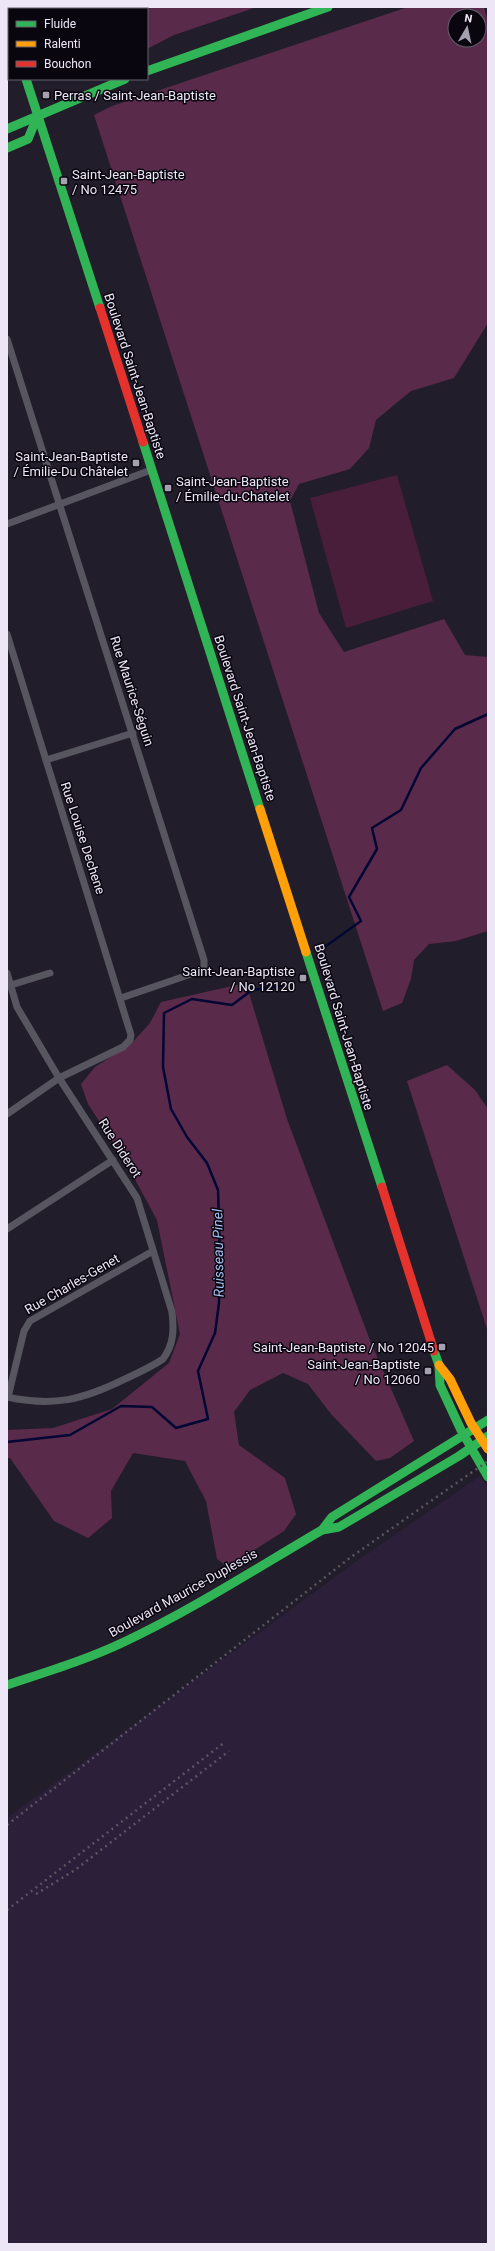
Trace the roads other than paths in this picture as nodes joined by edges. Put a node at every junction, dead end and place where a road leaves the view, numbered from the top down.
1 (328, 7) edge
2 (148, 70) edge
3 (26, 80) edge
4 (123, 80) edge
5 (38, 115) junction
6 (7, 129) edge
7 (7, 148) edge
8 (7, 339) edge
9 (151, 470) junction
10 (60, 503) junction
11 (7, 524) edge
12 (7, 635) edge
13 (133, 733) junction
14 (46, 760) junction
15 (7, 973) edge
16 (50, 973) dead end
17 (11, 985) junction
18 (122, 998) junction
19 (59, 1078) junction
20 (7, 1114) edge
21 (113, 1160) junction
22 (7, 1229) edge
23 (153, 1251) junction
24 (439, 1365) junction
25 (8, 1397) edge
26 (488, 1420) edge
27 (475, 1430) junction
28 (464, 1437) junction
29 (485, 1438) edge
30 (471, 1448) junction
31 (488, 1449) edge
32 (488, 1477) edge
33 (322, 1530) junction
34 (7, 1685) edge

1 - 2 main road
3 - 5 main road, Boulevard Saint-Jean-Baptiste
4 - 5 main road
5 - 6 main road
5 - 7 main road
5 - 9 main road, Boulevard Saint-Jean-Baptiste
8 - 10 street, Rue Maurice-Séguin
9 - 10 street
9 - 24 main road, Boulevard Saint-Jean-Baptiste
10 - 11 street
10 - 13 street, Rue Maurice-Séguin
12 - 14 street, Rue Louise Dechene
13 - 14 street
13 - 18 street, Rue Maurice-Séguin
14 - 18 street, Rue Louise Dechene
15 - 17 street, Rue Diderot
16 - 17 street
17 - 19 street, Rue Diderot
18 - 19 street, Rue Louise Dechene
19 - 20 street
19 - 21 street, Rue Diderot
21 - 22 street
21 - 23 street, Rue Diderot
23 - 25 street, Rue Charles-Genet
23 - 25 street, Rue Diderot
24 - 27 main road, Boulevard Saint-Jean-Baptiste
24 - 28 main road, Boulevard Saint-Jean-Baptiste
26 - 27 main road, Boulevard Maurice-Duplessis
27 - 28 main road, Boulevard Maurice-Duplessis
27 - 29 main road, Boulevard Saint-Jean-Baptiste
28 - 30 main road, Boulevard Saint-Jean-Baptiste
28 - 33 main road, Boulevard Maurice-Duplessis
29 - 30 main road, Boulevard Maurice-Duplessis
29 - 31 main road, Boulevard Saint-Jean-Baptiste
30 - 32 main road, Boulevard Saint-Jean-Baptiste
30 - 33 main road, Boulevard Maurice-Duplessis
33 - 34 main road, Boulevard Maurice-Duplessis

